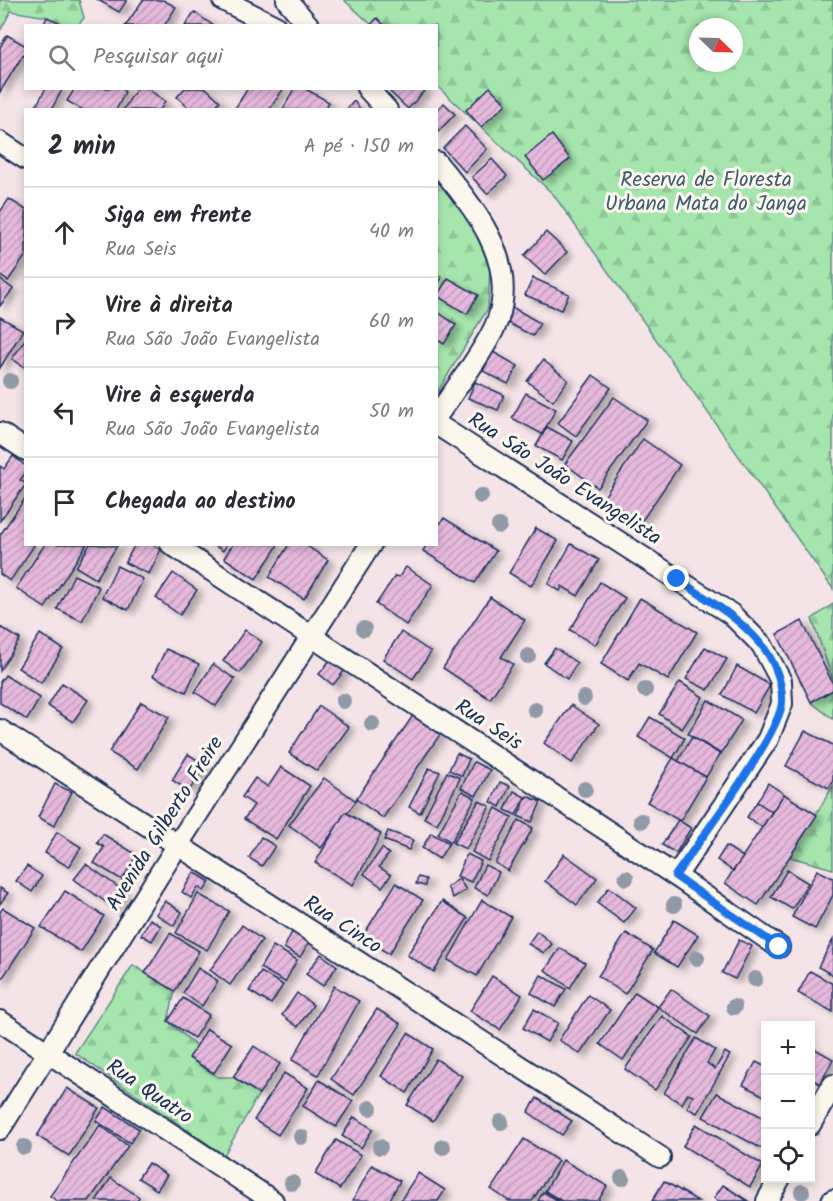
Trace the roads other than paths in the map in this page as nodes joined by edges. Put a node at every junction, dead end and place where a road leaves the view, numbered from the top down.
1 (223, 0) edge
2 (287, 0) edge
3 (271, 24) edge
4 (307, 24) edge
5 (369, 90) edge
6 (385, 108) edge
7 (0, 142) edge
8 (24, 158) edge
9 (438, 164) edge
10 (439, 428) edge
11 (0, 434) edge
12 (24, 449) edge
13 (174, 546) edge
14 (370, 546) edge
15 (312, 636) junction
16 (0, 730) edge
17 (177, 846) junction
18 (675, 876) junction
19 (779, 947) dead end
20 (0, 1022) edge
21 (49, 1052) junction
22 (833, 1085) edge
23 (815, 1116) edge
24 (0, 1129) edge
25 (660, 1157) dead end
26 (778, 1183) edge
27 (273, 1201) edge
28 (767, 1201) edge

1 - 3 street
2 - 4 street
5 - 6 street
7 - 8 street
9 - 10 street
10 - 18 street, Rua São João Evangelista
11 - 12 street
13 - 15 street, Rua Seis
14 - 15 street, Avenida Gilberto Freire
15 - 17 street, Avenida Gilberto Freire
15 - 18 street, Rua Seis
16 - 17 street, Rua Cinco
17 - 21 street, Avenida Gilberto Freire
17 - 25 street, Rua Cinco
18 - 19 street, Rua Seis
20 - 21 street, Rua Quatro
21 - 24 street, Avenida Gilberto Freire
21 - 27 street, Rua Quatro
22 - 23 street
26 - 28 street

